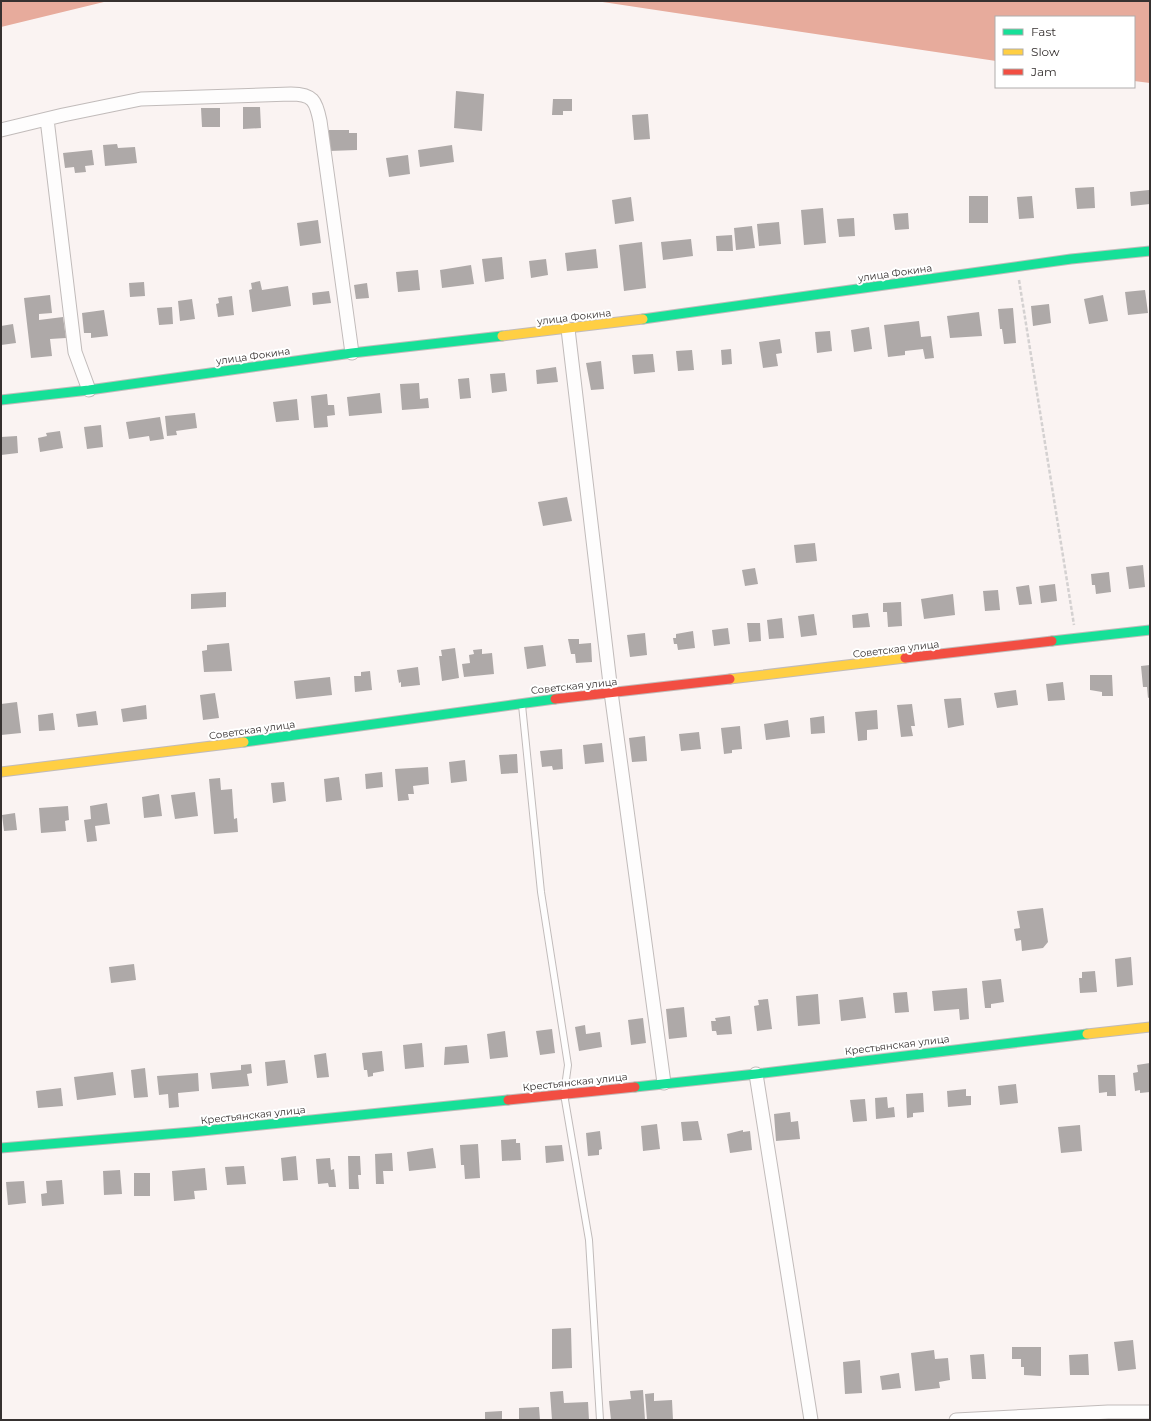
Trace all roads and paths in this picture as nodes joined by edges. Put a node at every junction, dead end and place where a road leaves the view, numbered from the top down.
1 (47, 119) junction
2 (1, 130) edge
3 (1150, 251) edge
4 (1017, 266) junction
5 (568, 329) junction
6 (352, 354) junction
7 (89, 390) junction
8 (1, 400) edge
9 (1150, 630) edge
10 (1076, 639) junction
11 (611, 692) junction
12 (521, 702) junction
13 (1, 772) edge
14 (1150, 1027) edge
15 (756, 1074) junction
16 (664, 1083) junction
17 (564, 1094) junction
18 (1, 1148) edge
19 (1150, 1412) edge
20 (600, 1420) edge
21 (811, 1420) edge
22 (956, 1420) edge
23 (960, 1420) edge

1 - 2 street
1 - 6 street
1 - 7 street
3 - 4 street, улица Фокина
4 - 5 street, улица Фокина
4 - 10 path
5 - 6 street, улица Фокина
5 - 11 street
6 - 7 street, улица Фокина
7 - 8 street, улица Фокина
9 - 10 street, Советская улица
10 - 11 street, Советская улица
11 - 12 street, Советская улица
11 - 16 street
12 - 13 street, Советская улица
12 - 17 lane
14 - 15 street, Крестьянская улица
15 - 16 street, Крестьянская улица
15 - 21 street
16 - 17 street, Крестьянская улица
17 - 18 street, Крестьянская улица
17 - 20 lane
19 - 23 street
22 - 23 street

